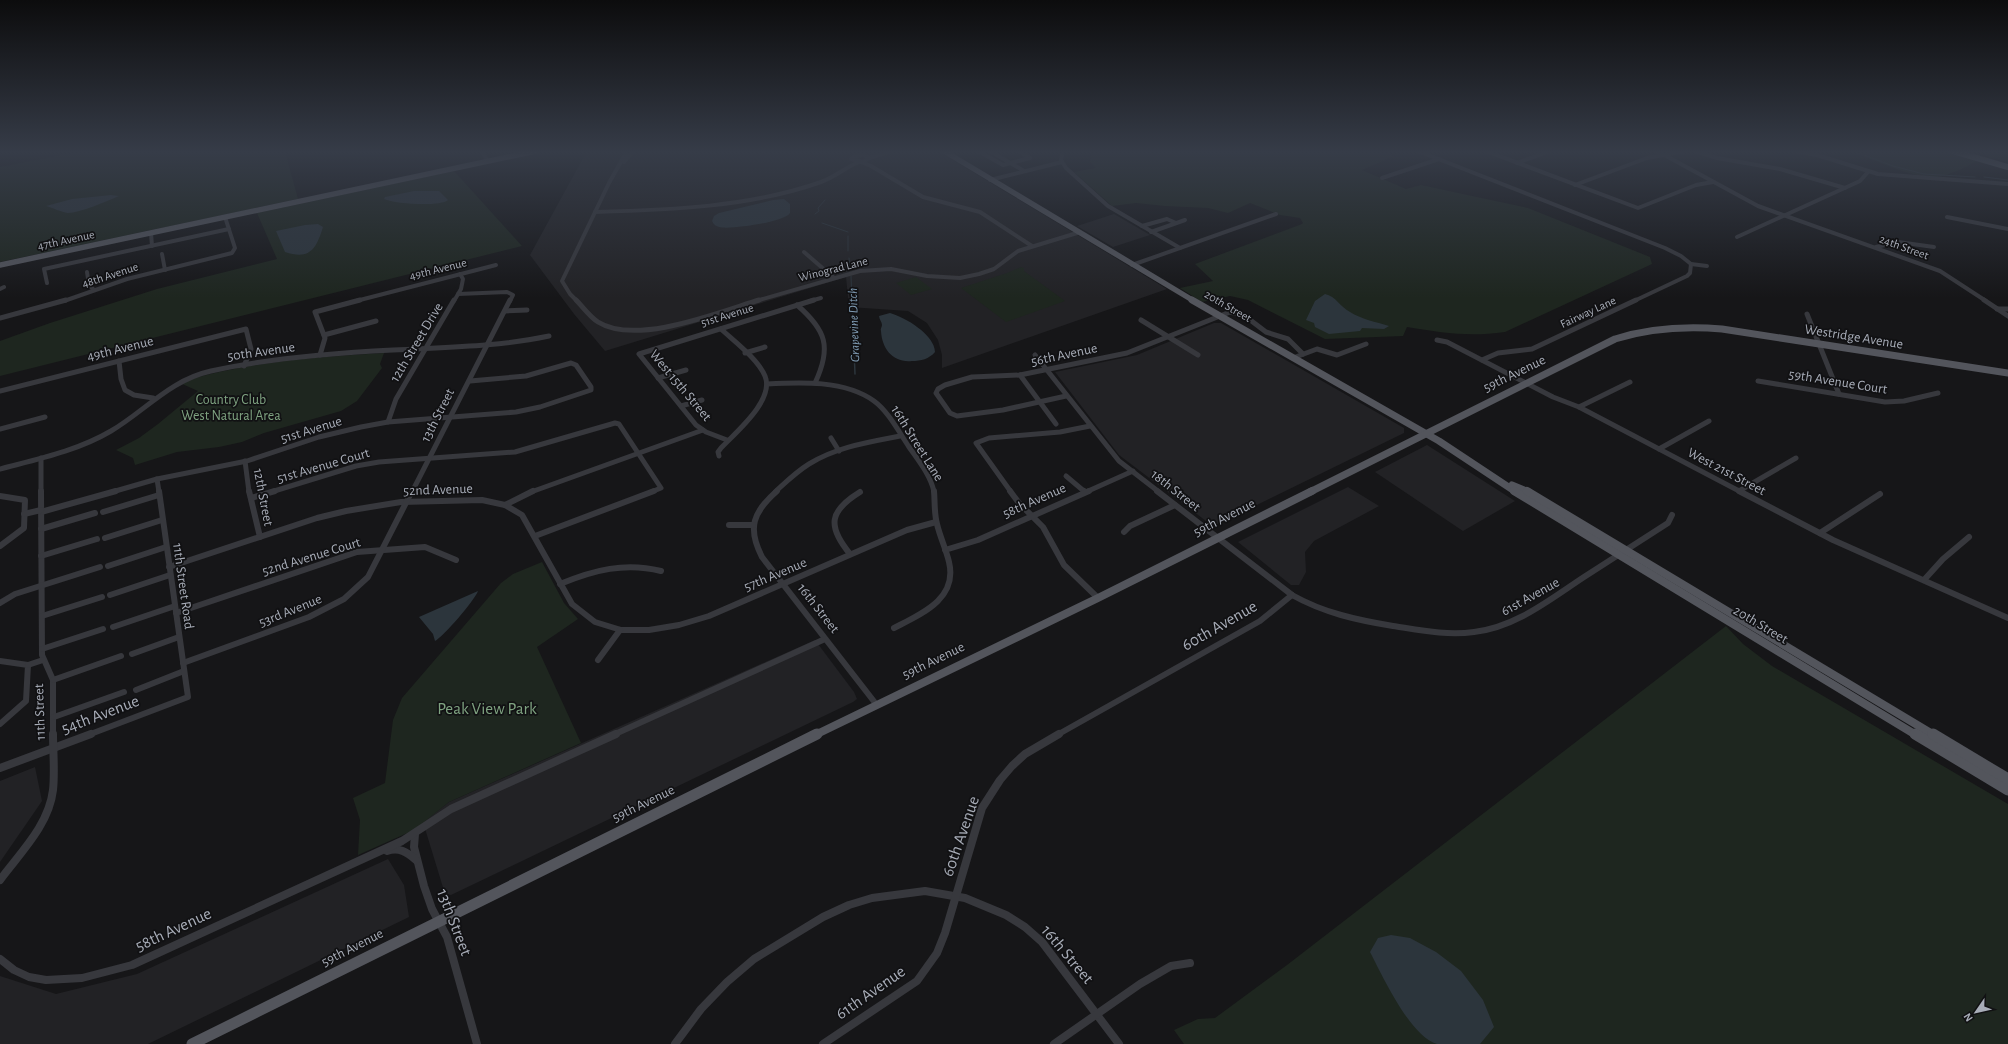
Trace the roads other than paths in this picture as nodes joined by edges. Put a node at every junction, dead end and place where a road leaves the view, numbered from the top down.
1 (306, 200) edge
2 (601, 200) edge
3 (749, 200) edge
4 (935, 200) edge
5 (1022, 200) edge
6 (1101, 200) edge
7 (1542, 200) edge
8 (1615, 200) edge
9 (1659, 200) edge
10 (1746, 200) edge
11 (1819, 200) edge
12 (598, 207) junction
13 (595, 212) junction
14 (608, 212) junction
15 (1276, 214) dead end
16 (1783, 216) junction
17 (225, 217) junction
18 (1947, 217) dead end
19 (591, 220) junction
20 (1185, 220) dead end
21 (1176, 223) junction
22 (1142, 226) junction
23 (229, 229) junction
24 (2008, 229) edge
25 (1151, 232) junction
26 (151, 233) junction
27 (1077, 233) junction
28 (1737, 237) dead end
29 (152, 246) junction
30 (1032, 246) junction
31 (1876, 247) junction
32 (1934, 247) dead end
33 (1180, 248) junction
34 (804, 252) dead end
35 (162, 254) dead end
36 (1691, 264) junction
37 (0, 265) edge
38 (496, 265) dead end
39 (1132, 265) junction
40 (1707, 266) dead end
41 (165, 270) junction
42 (87, 272) dead end
43 (460, 274) junction
44 (834, 278) junction
45 (47, 283) dead end
46 (94, 290) junction
47 (458, 294) junction
48 (822, 298) dead end
49 (797, 305) junction
50 (1997, 309) junction
51 (2008, 309) edge
52 (527, 310) dead end
53 (505, 311) junction
54 (1807, 314) dead end
55 (1220, 316) junction
56 (2008, 316) edge
57 (0, 318) edge
58 (1141, 320) dead end
59 (376, 321) dead end
60 (1695, 327) joint
61 (721, 329) junction
62 (324, 335) junction
63 (549, 336) dead end
64 (1168, 337) junction
65 (1437, 340) dead end
66 (1819, 343) junction
67 (1366, 344) dead end
68 (488, 345) junction
69 (765, 347) dead end
70 (426, 348) junction
71 (745, 353) junction
72 (639, 354) joint
73 (1303, 354) junction
74 (320, 355) junction
75 (1035, 355) dead end
76 (1198, 355) dead end
77 (1293, 358) junction
78 (1482, 360) junction
79 (119, 361) junction
80 (244, 366) junction
81 (686, 370) dead end
82 (1046, 370) junction
83 (2008, 374) edge
84 (1020, 375) junction
85 (658, 378) junction
86 (470, 381) junction
87 (1758, 381) dead end
88 (1630, 382) dead end
89 (815, 383) junction
90 (767, 384) junction
91 (1527, 384) junction
92 (0, 391) edge
93 (1938, 393) dead end
94 (1839, 394) junction
95 (1066, 396) junction
96 (153, 398) junction
97 (702, 400) dead end
98 (1040, 402) junction
99 (680, 406) junction
100 (1579, 407) junction
101 (45, 417) dead end
102 (451, 418) junction
103 (1709, 421) dead end
104 (388, 422) junction
105 (1056, 424) dead end
106 (1090, 426) junction
107 (0, 429) edge
108 (702, 430) junction
109 (1425, 433) junction
110 (900, 436) junction
111 (831, 438) dead end
112 (727, 440) junction
113 (1658, 449) junction
114 (839, 451) junction
115 (639, 453) junction
116 (719, 456) dead end
117 (41, 458) junction
118 (430, 458) junction
119 (1796, 458) dead end
120 (245, 461) junction
121 (0, 469) edge
122 (1133, 471) junction
123 (1066, 476) dead end
124 (157, 479) junction
125 (1739, 491) junction
126 (860, 492) dead end
127 (1085, 492) junction
128 (1880, 494) dead end
129 (159, 495) junction
130 (0, 496) edge
131 (251, 498) junction
132 (408, 502) junction
133 (505, 505) junction
134 (1175, 505) junction
135 (41, 511) junction
136 (103, 512) dead end
137 (95, 513) dead end
138 (24, 514) junction
139 (1672, 515) dead end
140 (1032, 516) junction
141 (162, 520) junction
142 (936, 522) junction
143 (753, 525) junction
144 (729, 526) dead end
145 (41, 529) junction
146 (1124, 532) dead end
147 (1820, 533) junction
148 (260, 536) junction
149 (535, 536) junction
150 (1218, 537) junction
151 (1969, 537) dead end
152 (105, 538) dead end
153 (97, 539) dead end
154 (0, 546) edge
155 (166, 547) junction
156 (383, 549) junction
157 (945, 550) junction
158 (1622, 552) junction
159 (850, 554) junction
160 (41, 556) junction
161 (456, 560) dead end
162 (108, 566) dead end
163 (100, 567) dead end
164 (169, 567) junction
165 (661, 571) dead end
166 (170, 575) junction
167 (1924, 580) junction
168 (560, 584) junction
169 (782, 584) junction
170 (41, 585) junction
171 (110, 595) dead end
172 (1292, 595) junction
173 (102, 597) dead end
174 (1098, 598) junction
175 (0, 603) edge
176 (175, 606) junction
177 (176, 613) junction
178 (42, 616) junction
179 (2008, 618) edge
180 (1353, 620) joint
181 (113, 627) dead end
182 (894, 628) dead end
183 (102, 629) dead end
184 (620, 630) junction
185 (179, 637) junction
186 (825, 639) junction
187 (42, 649) junction
188 (132, 654) dead end
189 (121, 656) dead end
190 (43, 660) junction
191 (598, 660) dead end
192 (0, 661) edge
193 (183, 663) junction
194 (28, 665) junction
195 (184, 672) junction
196 (1830, 678) junction
197 (53, 680) junction
198 (136, 690) dead end
199 (124, 692) dead end
200 (188, 697) joint
201 (876, 704) junction
202 (54, 717) junction
203 (0, 724) edge
204 (53, 747) junction
205 (0, 768) edge
206 (2008, 779) edge
207 (2008, 790) edge
208 (415, 834) junction
209 (416, 860) junction
210 (353, 864) junction
211 (0, 880) edge
212 (955, 895) junction
213 (438, 920) junction
214 (0, 959) edge
215 (1190, 963) dead end
216 (1097, 1014) junction
217 (192, 1044) edge
218 (477, 1044) edge
219 (675, 1044) edge
220 (824, 1044) edge
221 (1054, 1044) edge
222 (1119, 1044) edge

1 - 17 main road, 47th Avenue
2 - 12 street, Winograd Lane
3 - 14 street
4 - 30 street
5 - 27 main road, 20th Street
6 - 22 street
7 - 36 street
8 - 9 street
10 - 16 street, 24th Street
11 - 16 street
12 - 13 street, Winograd Lane
12 - 14 street
13 - 14 street
13 - 19 street, Winograd Lane
14 - 19 street
15 - 33 street
16 - 28 street
16 - 31 street, 24th Street
17 - 23 street
17 - 26 main road, 47th Avenue
18 - 24 street
19 - 44 street, Winograd Lane
20 - 21 street
21 - 22 street
21 - 25 street
22 - 25 street
23 - 29 street
23 - 41 street, 48th Avenue
25 - 33 street
26 - 29 street
26 - 37 main road, 47th Avenue
27 - 30 street
27 - 39 main road, 20th Street
29 - 45 street
30 - 44 street, Winograd Lane
31 - 32 street
31 - 50 street, 24th Street
33 - 39 street
34 - 44 street
35 - 41 street
36 - 40 street
36 - 78 street, Fairway Lane
38 - 43 street, 49th Avenue
39 - 55 main road, 20th Street
41 - 46 street, 48th Avenue
42 - 46 street
43 - 47 street, 12th Street Drive
43 - 62 street, 49th Avenue
46 - 57 street, 48th Avenue
47 - 53 street, 13th Street
47 - 70 street, 12th Street Drive
48 - 49 street, 51st Avenue
49 - 61 street, 51st Avenue
49 - 89 street
50 - 51 street
50 - 56 street, 24th Street
52 - 53 street
53 - 68 street, 13th Street
54 - 66 street
55 - 64 street, 56th Avenue
55 - 73 street
55 - 77 main road, 20th Street
58 - 64 street
59 - 62 street
60 - 66 main road, Westridge Avenue
60 - 91 main road, 59th Avenue
61 - 71 street
61 - 72 street, 51st Avenue
62 - 74 street
63 - 68 street, 50th Avenue
64 - 76 street
64 - 82 street, 56th Avenue
65 - 78 street, West 21st Street
66 - 83 main road, Westridge Avenue
66 - 94 street
67 - 73 street
68 - 70 street, 50th Avenue
68 - 86 street, 13th Street
69 - 71 street
70 - 74 street, 50th Avenue
70 - 104 street, 12th Street Drive
71 - 90 street
72 - 85 street, West 15th Street
73 - 77 street
74 - 80 street, 50th Avenue
75 - 82 street, 18th Street
77 - 109 main road, 20th Street
78 - 91 street, West 21st Street
79 - 80 street, 49th Avenue
79 - 92 street, 49th Avenue
79 - 96 street
80 - 96 street, 50th Avenue
81 - 85 street
82 - 84 street, 56th Avenue
82 - 95 street, 18th Street
84 - 98 street
84 - 98 street, 56th Avenue
85 - 99 street, West 15th Street
86 - 102 street, 13th Street
86 - 102 street, 51st Avenue
87 - 94 street, 59th Avenue Court
88 - 100 street
89 - 90 street, 16th Street Lane
89 - 110 street, 16th Street Lane
90 - 112 street
91 - 100 street, West 21st Street
91 - 109 main road, 59th Avenue
93 - 94 street, 59th Avenue Court
95 - 98 street
95 - 106 street, 18th Street
96 - 117 street, 50th Avenue
97 - 99 street
98 - 105 street
99 - 108 street, West 15th Street
100 - 113 street, West 21st Street
101 - 107 street
102 - 104 street, 51st Avenue
102 - 118 street, 13th Street
103 - 113 street
104 - 120 street, 51st Avenue
106 - 122 street, 18th Street
106 - 140 street
108 - 112 street, West 15th Street
108 - 115 street
109 - 150 main road, 59th Avenue
109 - 158 main road, 20th Street
110 - 114 street
110 - 142 street, 16th Street Lane
111 - 114 street
112 - 116 street
113 - 125 street, West 21st Street
114 - 143 street
115 - 118 street, 51st Avenue Court
115 - 133 street
115 - 149 street
117 - 121 street, 50th Avenue
117 - 135 street, 11th Street
118 - 131 street, 51st Avenue Court
118 - 132 street, 13th Street
119 - 125 street
120 - 124 street, 51st Avenue
120 - 131 street, 12th Street
122 - 127 street, 58th Avenue
122 - 134 street, 18th Street
123 - 127 street
124 - 129 street, 11th Street Road
124 - 135 street, 51st Avenue
125 - 147 street, West 21st Street
126 - 159 street
127 - 140 street, 58th Avenue
128 - 147 street
129 - 136 street
129 - 141 street, 11th Street Road
130 - 138 street
131 - 148 street, 12th Street
132 - 133 street, 52nd Avenue
132 - 148 street, 52nd Avenue
132 - 156 street, 13th Street
133 - 149 street, 52nd Avenue
134 - 146 street
134 - 150 street, 18th Street
135 - 138 street, 51st Avenue
135 - 145 street, 11th Street
137 - 145 street
138 - 154 street
139 - 158 street, 61st Avenue
140 - 157 street, 58th Avenue
140 - 174 street
141 - 152 street
141 - 155 street, 11th Street Road
142 - 157 street, 16th Street Lane
142 - 159 street, 57th Avenue
143 - 144 street
143 - 169 street, 16th Street
145 - 160 street, 11th Street
147 - 167 street, West 21st Street
148 - 164 street, 52nd Avenue
149 - 168 street, 52nd Avenue
150 - 172 street, 18th Street
150 - 174 main road, 59th Avenue
151 - 167 street
153 - 160 street
155 - 162 street
155 - 164 street, 11th Street Road
156 - 161 street, 52nd Avenue Court
156 - 177 street, 52nd Avenue Court
156 - 193 street, 53rd Avenue
157 - 182 street, 16th Street Lane
158 - 180 street, 61st Avenue
158 - 196 main road, 20th Street
159 - 169 street, 57th Avenue
160 - 170 street, 11th Street
163 - 170 street
164 - 166 street, 11th Street Road
165 - 168 street
166 - 171 street
166 - 176 street, 11th Street Road
167 - 179 street, West 21st Street
168 - 184 street, 57th Avenue
169 - 184 street, 57th Avenue
169 - 186 street, 16th Street
170 - 175 street
170 - 178 street, 11th Street
172 - 180 street, 18th Street
172 - 212 street, 60th Avenue
173 - 178 street
174 - 201 main road, 59th Avenue
176 - 177 street, 11th Street Road
176 - 181 street
177 - 185 street, 11th Street Road
178 - 187 street, 11th Street
183 - 187 street
184 - 191 street
185 - 188 street
185 - 193 street, 11th Street Road
186 - 201 street, 16th Street
186 - 208 street, 58th Avenue
187 - 190 street, 11th Street
189 - 197 street
190 - 194 street
190 - 197 street, 11th Street
192 - 194 street
193 - 195 street, 11th Street Road
194 - 203 street
195 - 198 street
195 - 200 street, 11th Street Road
196 - 206 main road, 20th Street
196 - 207 main road, 20th Street
197 - 202 street, 11th Street
199 - 202 street
200 - 204 street, 54th Avenue
201 - 213 main road, 59th Avenue
202 - 204 street, 11th Street
204 - 205 street, 54th Avenue
204 - 211 street, 11th Street
208 - 209 street, 13th Street
208 - 210 street, 58th Avenue
209 - 210 street, 58th Avenue
209 - 213 street, 13th Street
210 - 214 street, 58th Avenue
212 - 216 street, 16th Street
212 - 219 street, 60th Avenue
212 - 220 street, 61th Avenue
213 - 217 main road, 59th Avenue
213 - 218 street, 13th Street
215 - 216 street
216 - 221 street
216 - 222 street, 16th Street

